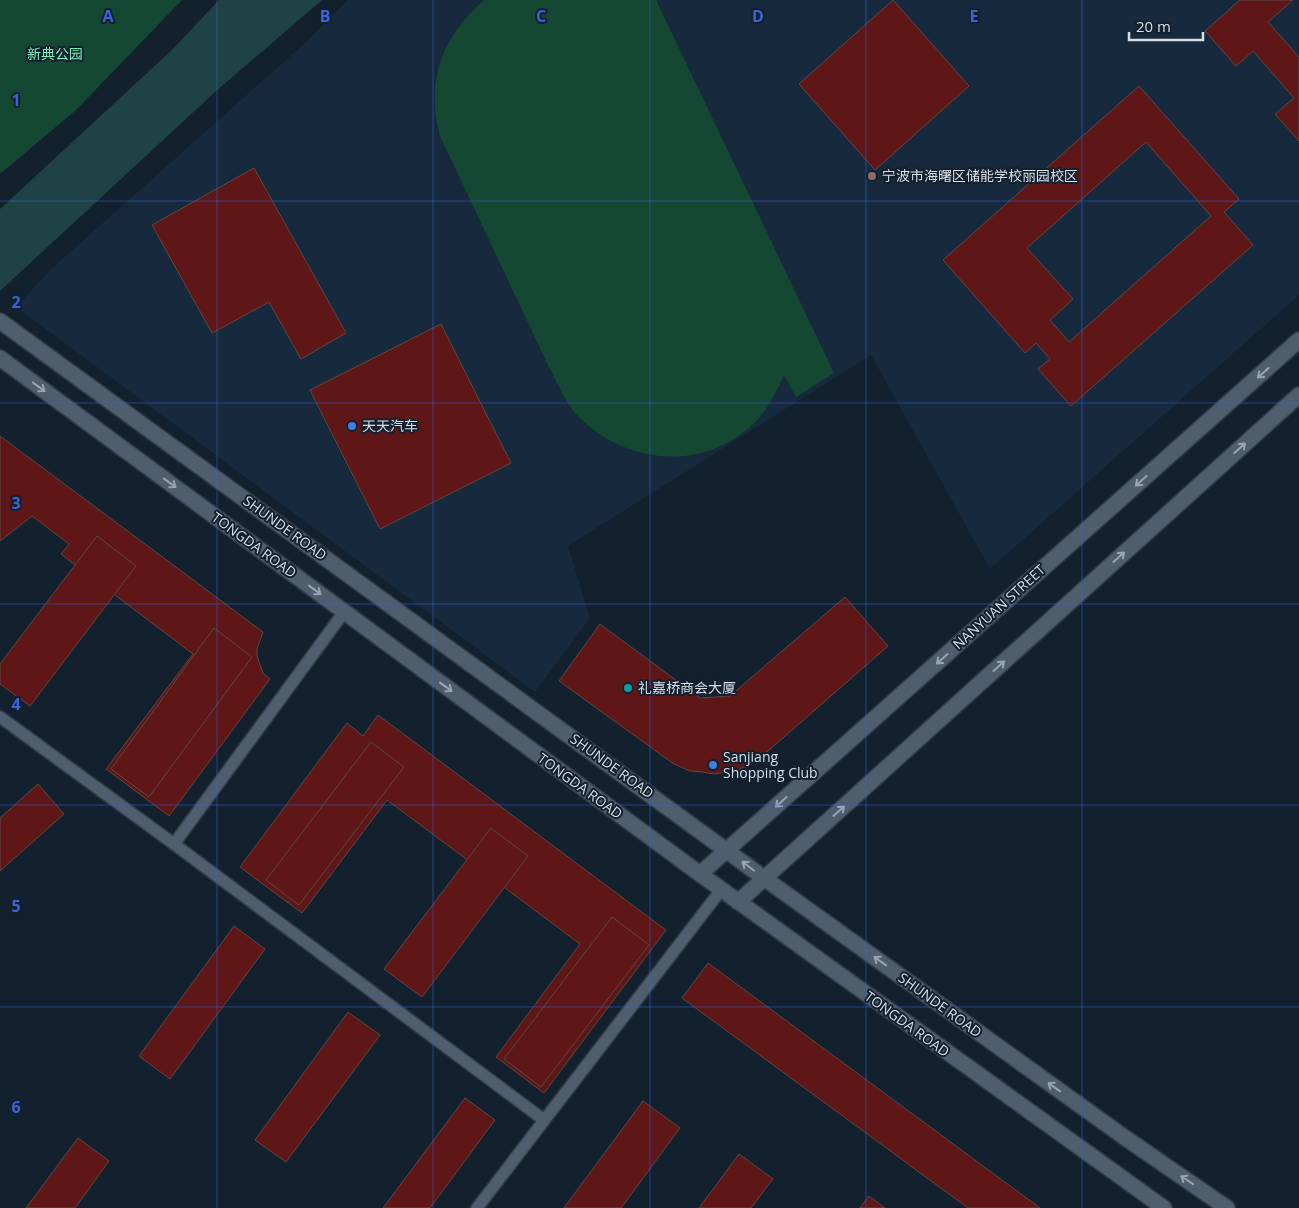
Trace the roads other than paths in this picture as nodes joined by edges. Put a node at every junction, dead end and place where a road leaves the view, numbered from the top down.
1 (0, 321) edge
2 (1299, 340) edge
3 (0, 358) edge
4 (1299, 395) edge
5 (344, 612) junction
6 (0, 717) edge
7 (174, 844) junction
8 (727, 850) junction
9 (700, 874) junction
10 (764, 878) junction
11 (721, 890) junction
12 (738, 902) junction
13 (544, 1120) junction
14 (477, 1208) edge
15 (1164, 1208) edge
16 (1227, 1208) edge

1 - 8 street, SHUNDE ROAD
2 -> 8 street, NANYUAN STREET
3 -> 5 street, TONGDA ROAD
10 -> 4 street
5 - 7 lane
5 -> 9 street, TONGDA ROAD
6 - 7 lane
7 - 13 lane
8 - 9 street, NANYUAN STREET
10 -> 8 street, SHUNDE ROAD
9 - 11 street, TONGDA ROAD
10 - 12 street
16 -> 10 street, SHUNDE ROAD
11 - 12 street, TONGDA ROAD
11 - 13 lane
12 - 15 street, TONGDA ROAD
13 - 14 lane

